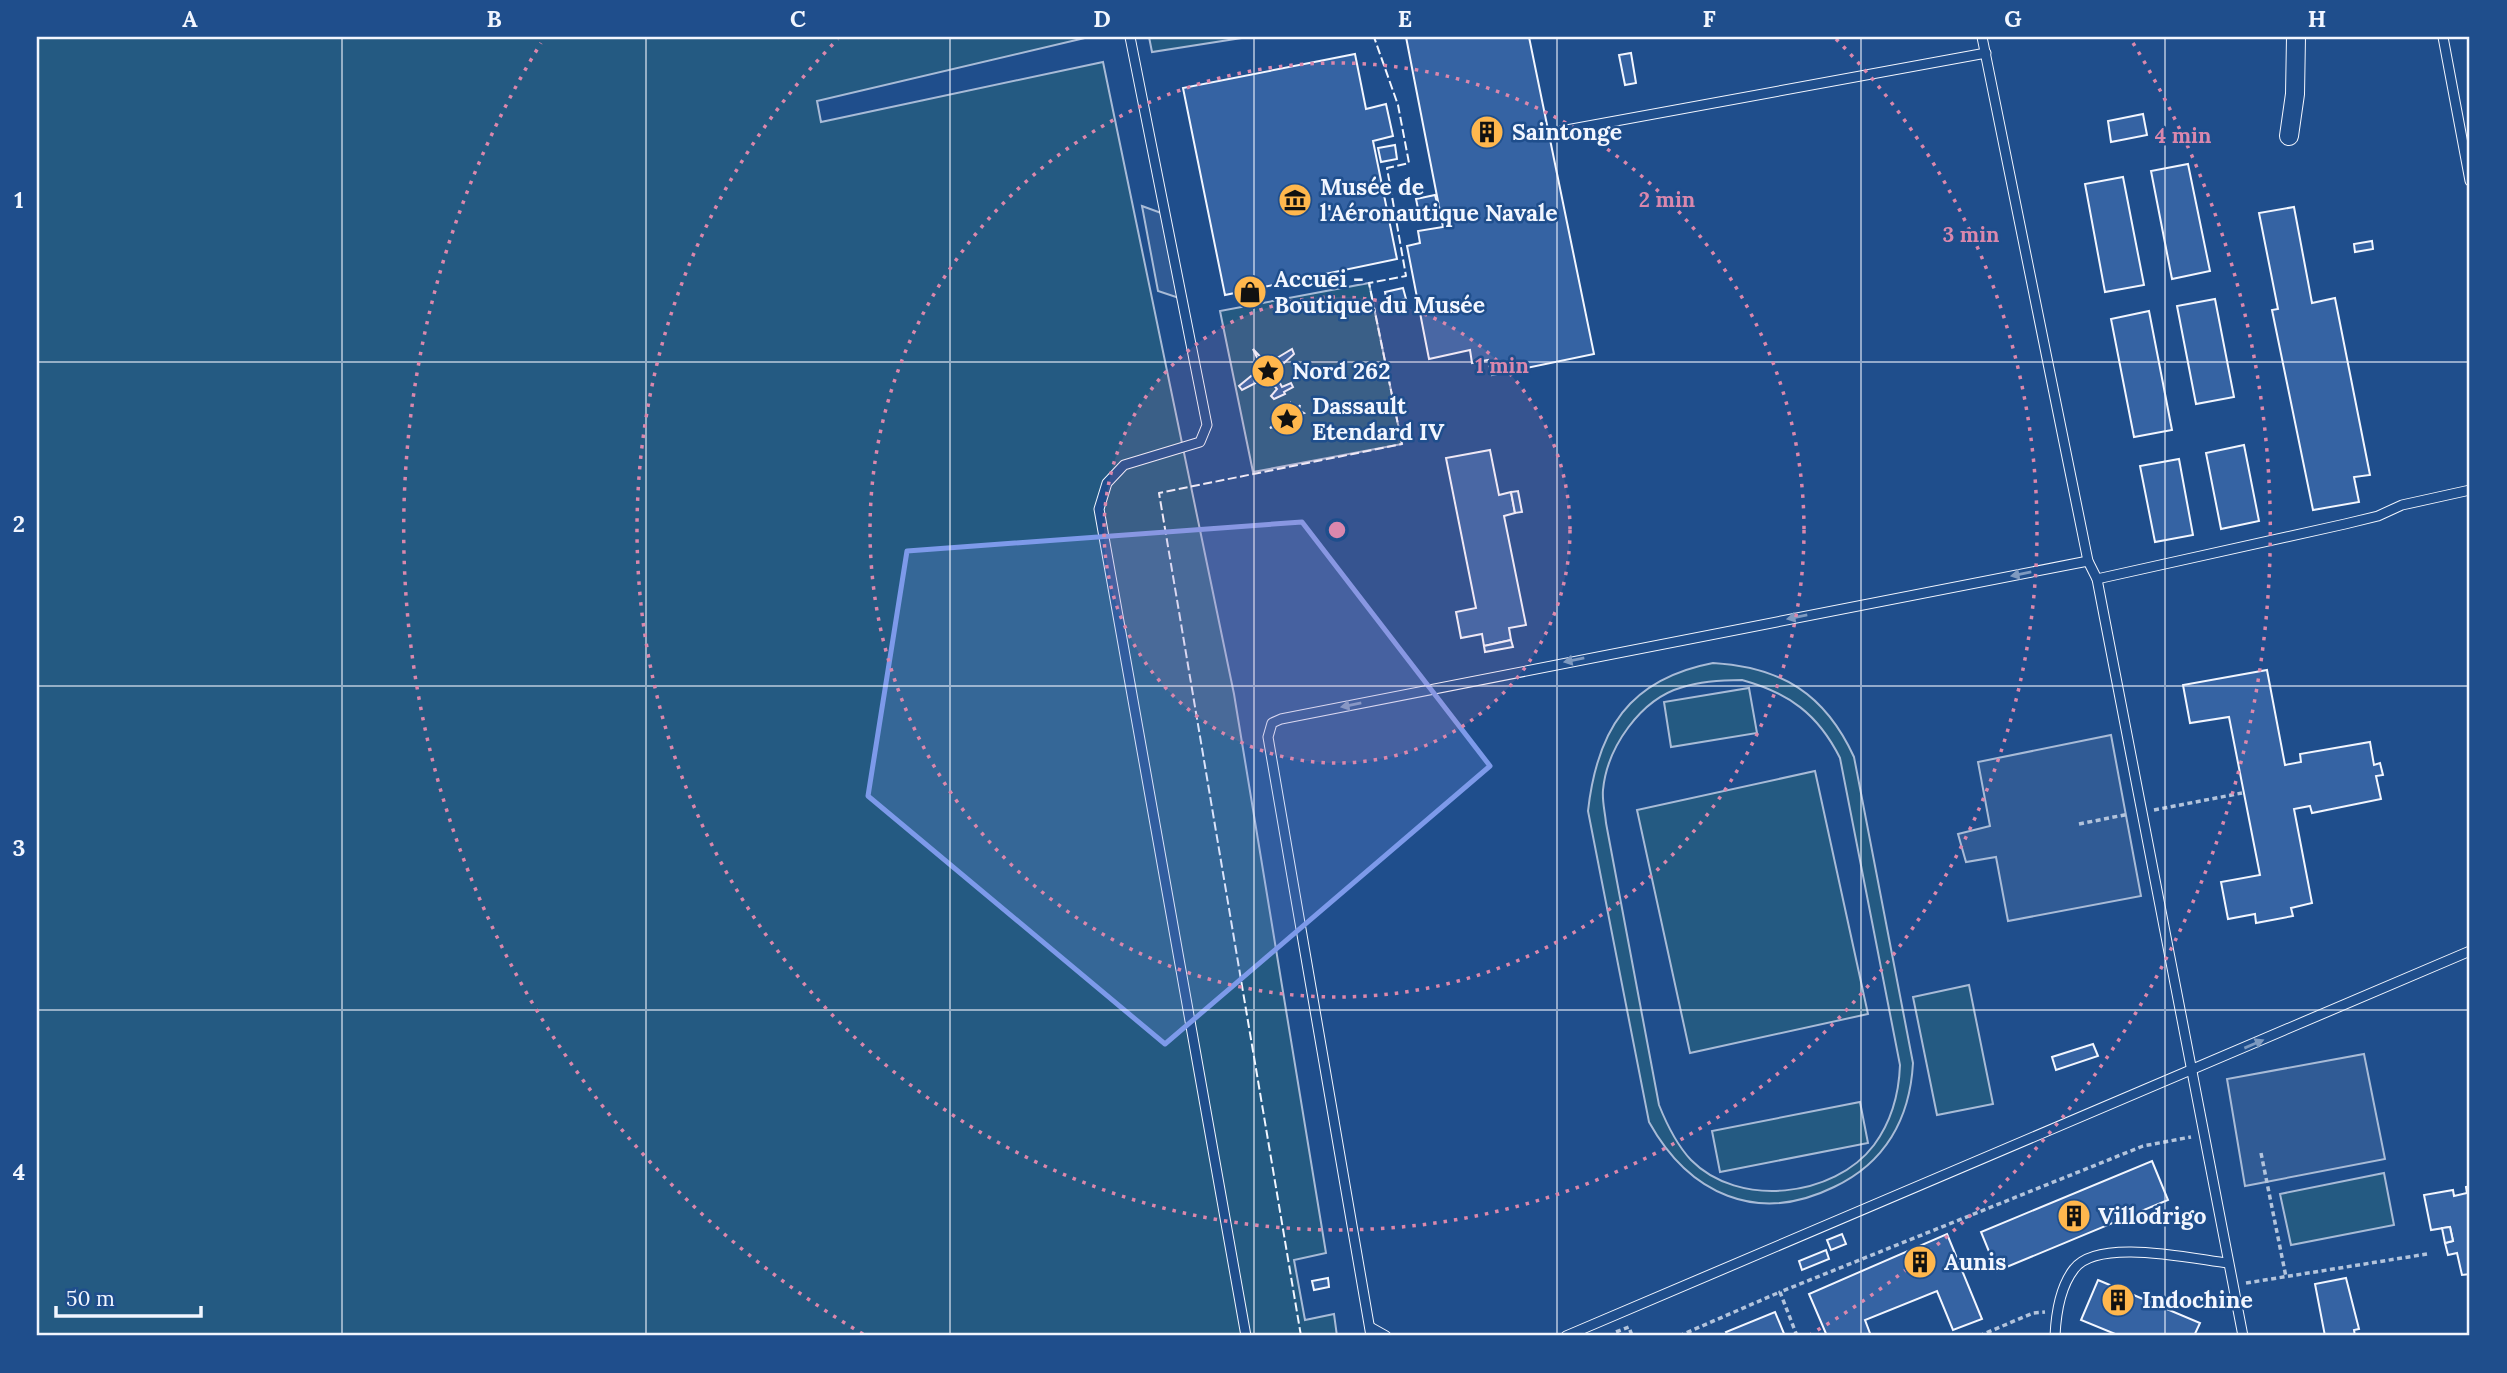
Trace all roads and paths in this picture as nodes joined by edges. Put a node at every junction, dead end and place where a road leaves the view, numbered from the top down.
1 (1130, 37) edge
2 (1982, 37) edge
3 (2296, 37) edge
4 (2443, 37) edge
5 (1986, 53) junction
6 (1561, 131) dead end
7 (2289, 136) dead end
8 (2470, 181) edge
9 (2470, 490) edge
10 (2088, 561) junction
11 (2097, 579) junction
12 (2242, 793) dead end
13 (2141, 812) junction
14 (2079, 824) dead end
15 (2470, 951) edge
16 (2191, 1071) junction
17 (2202, 1135) junction
18 (2261, 1153) dead end
19 (2427, 1254) dead end
20 (2228, 1263) junction
21 (2286, 1277) junction
22 (2234, 1285) junction
23 (1780, 1292) junction
24 (2056, 1311) junction
25 (1370, 1332) edge
26 (1246, 1336) edge
27 (1386, 1336) edge
28 (1566, 1336) edge
29 (1605, 1336) edge
30 (1632, 1336) edge
31 (1679, 1336) edge
32 (1797, 1336) edge
33 (1979, 1336) edge
34 (2055, 1336) edge
35 (2243, 1336) edge

1 - 26 lane
2 - 5 lane
3 - 7 street
4 - 8 lane
5 - 6 lane
5 - 10 lane
9 - 11 lane
10 - 11 lane
10 -> 25 lane
11 - 13 lane
12 - 13 path
13 - 14 path
13 - 16 lane
16 -> 15 lane
16 - 17 lane
16 - 28 lane
17 - 20 lane
17 - 23 path
18 - 21 path
19 - 21 path
20 - 22 lane
20 - 24 lane
21 - 22 path
22 - 35 lane
23 - 31 path
23 - 32 path
24 - 33 path
24 - 34 lane
25 - 27 lane
29 - 30 path

